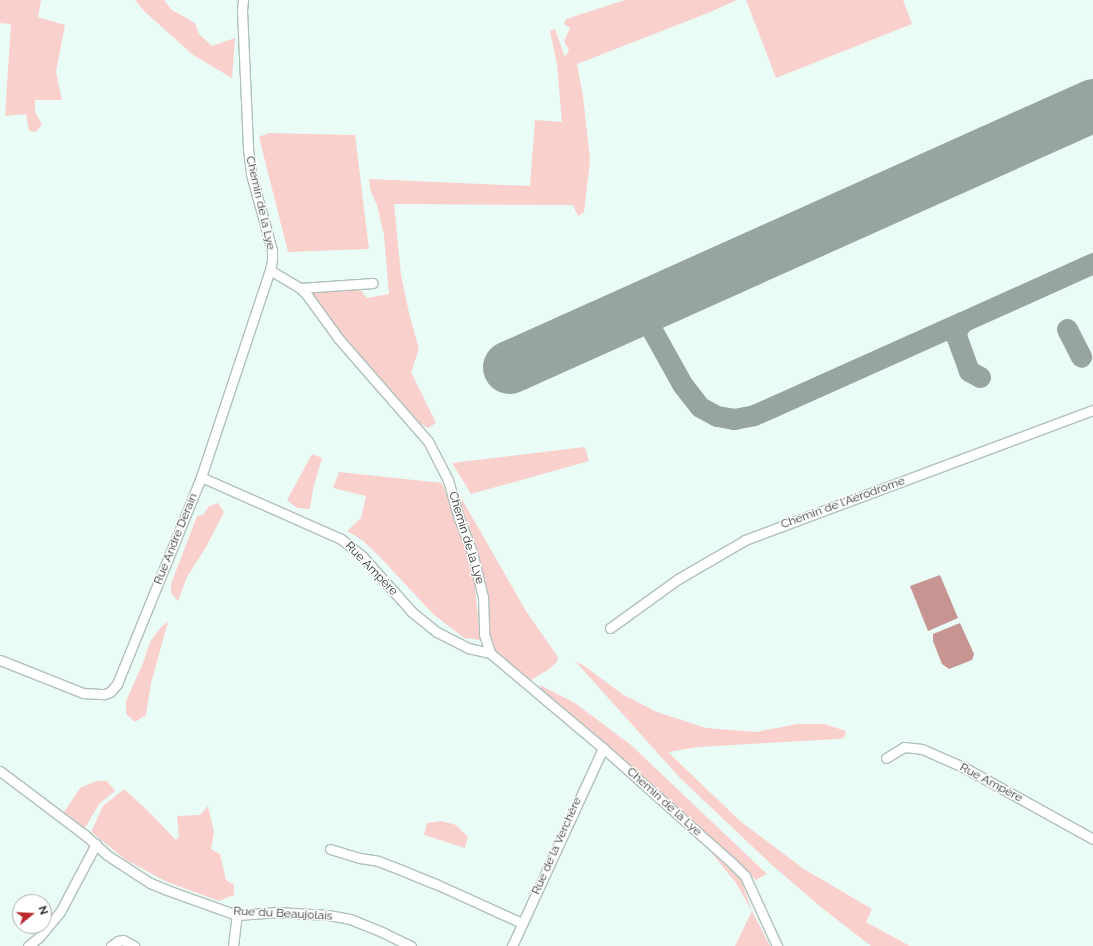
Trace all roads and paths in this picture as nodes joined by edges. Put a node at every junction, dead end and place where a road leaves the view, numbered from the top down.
1 (243, 0) edge
2 (270, 270) junction
3 (373, 283) dead end
4 (300, 288) junction
5 (1093, 410) edge
6 (200, 477) junction
7 (610, 628) dead end
8 (490, 653) junction
9 (0, 660) edge
10 (603, 748) junction
11 (886, 758) dead end
12 (0, 771) edge
13 (1093, 839) edge
14 (96, 844) junction
15 (330, 849) dead end
16 (237, 915) junction
17 (522, 923) junction
18 (28, 946) edge
19 (111, 946) edge
20 (134, 946) edge
21 (233, 946) edge
22 (411, 946) edge
23 (512, 946) edge
24 (777, 946) edge

1 - 2 street, Chemin de la Lye
2 - 4 street, Chemin de la Lye
2 - 6 street, Rue André Derain
3 - 4 street
4 - 8 street, Chemin de la Lye
5 - 7 street, Chemin de l'Aérodrome
6 - 8 street, Rue Ampère
6 - 9 street, Rue André Derain
8 - 10 street, Chemin de la Lye
10 - 17 street, Rue de la Verchère
10 - 24 street, Chemin de la Lye
11 - 13 street, Rue Ampère
12 - 14 street, Rue du Beaujolais
14 - 16 street, Rue du Beaujolais
14 - 18 street
15 - 17 street
16 - 21 street
16 - 22 street, Rue du Beaujolais
17 - 23 street, Rue de la Verchère
19 - 20 street

